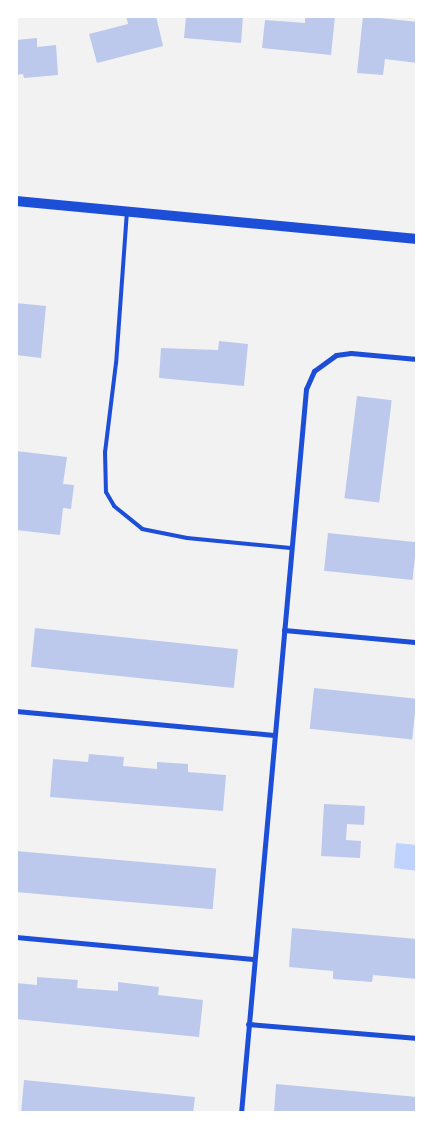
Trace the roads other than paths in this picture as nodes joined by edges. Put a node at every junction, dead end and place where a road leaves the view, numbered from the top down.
1 (16, 201) edge
2 (126, 212) junction
3 (417, 239) edge
4 (417, 359) edge
5 (291, 548) junction
6 (284, 630) junction
7 (417, 642) edge
8 (16, 711) edge
9 (274, 735) junction
10 (16, 938) edge
11 (253, 959) junction
12 (248, 1024) junction
13 (417, 1038) edge
14 (241, 1113) edge

1 - 2 main road
2 - 3 main road
2 - 5 lane
4 - 5 street
5 - 6 street
6 - 7 street
6 - 9 street
8 - 9 street
9 - 11 street
10 - 11 street
11 - 12 street
12 - 13 street
12 - 14 street

